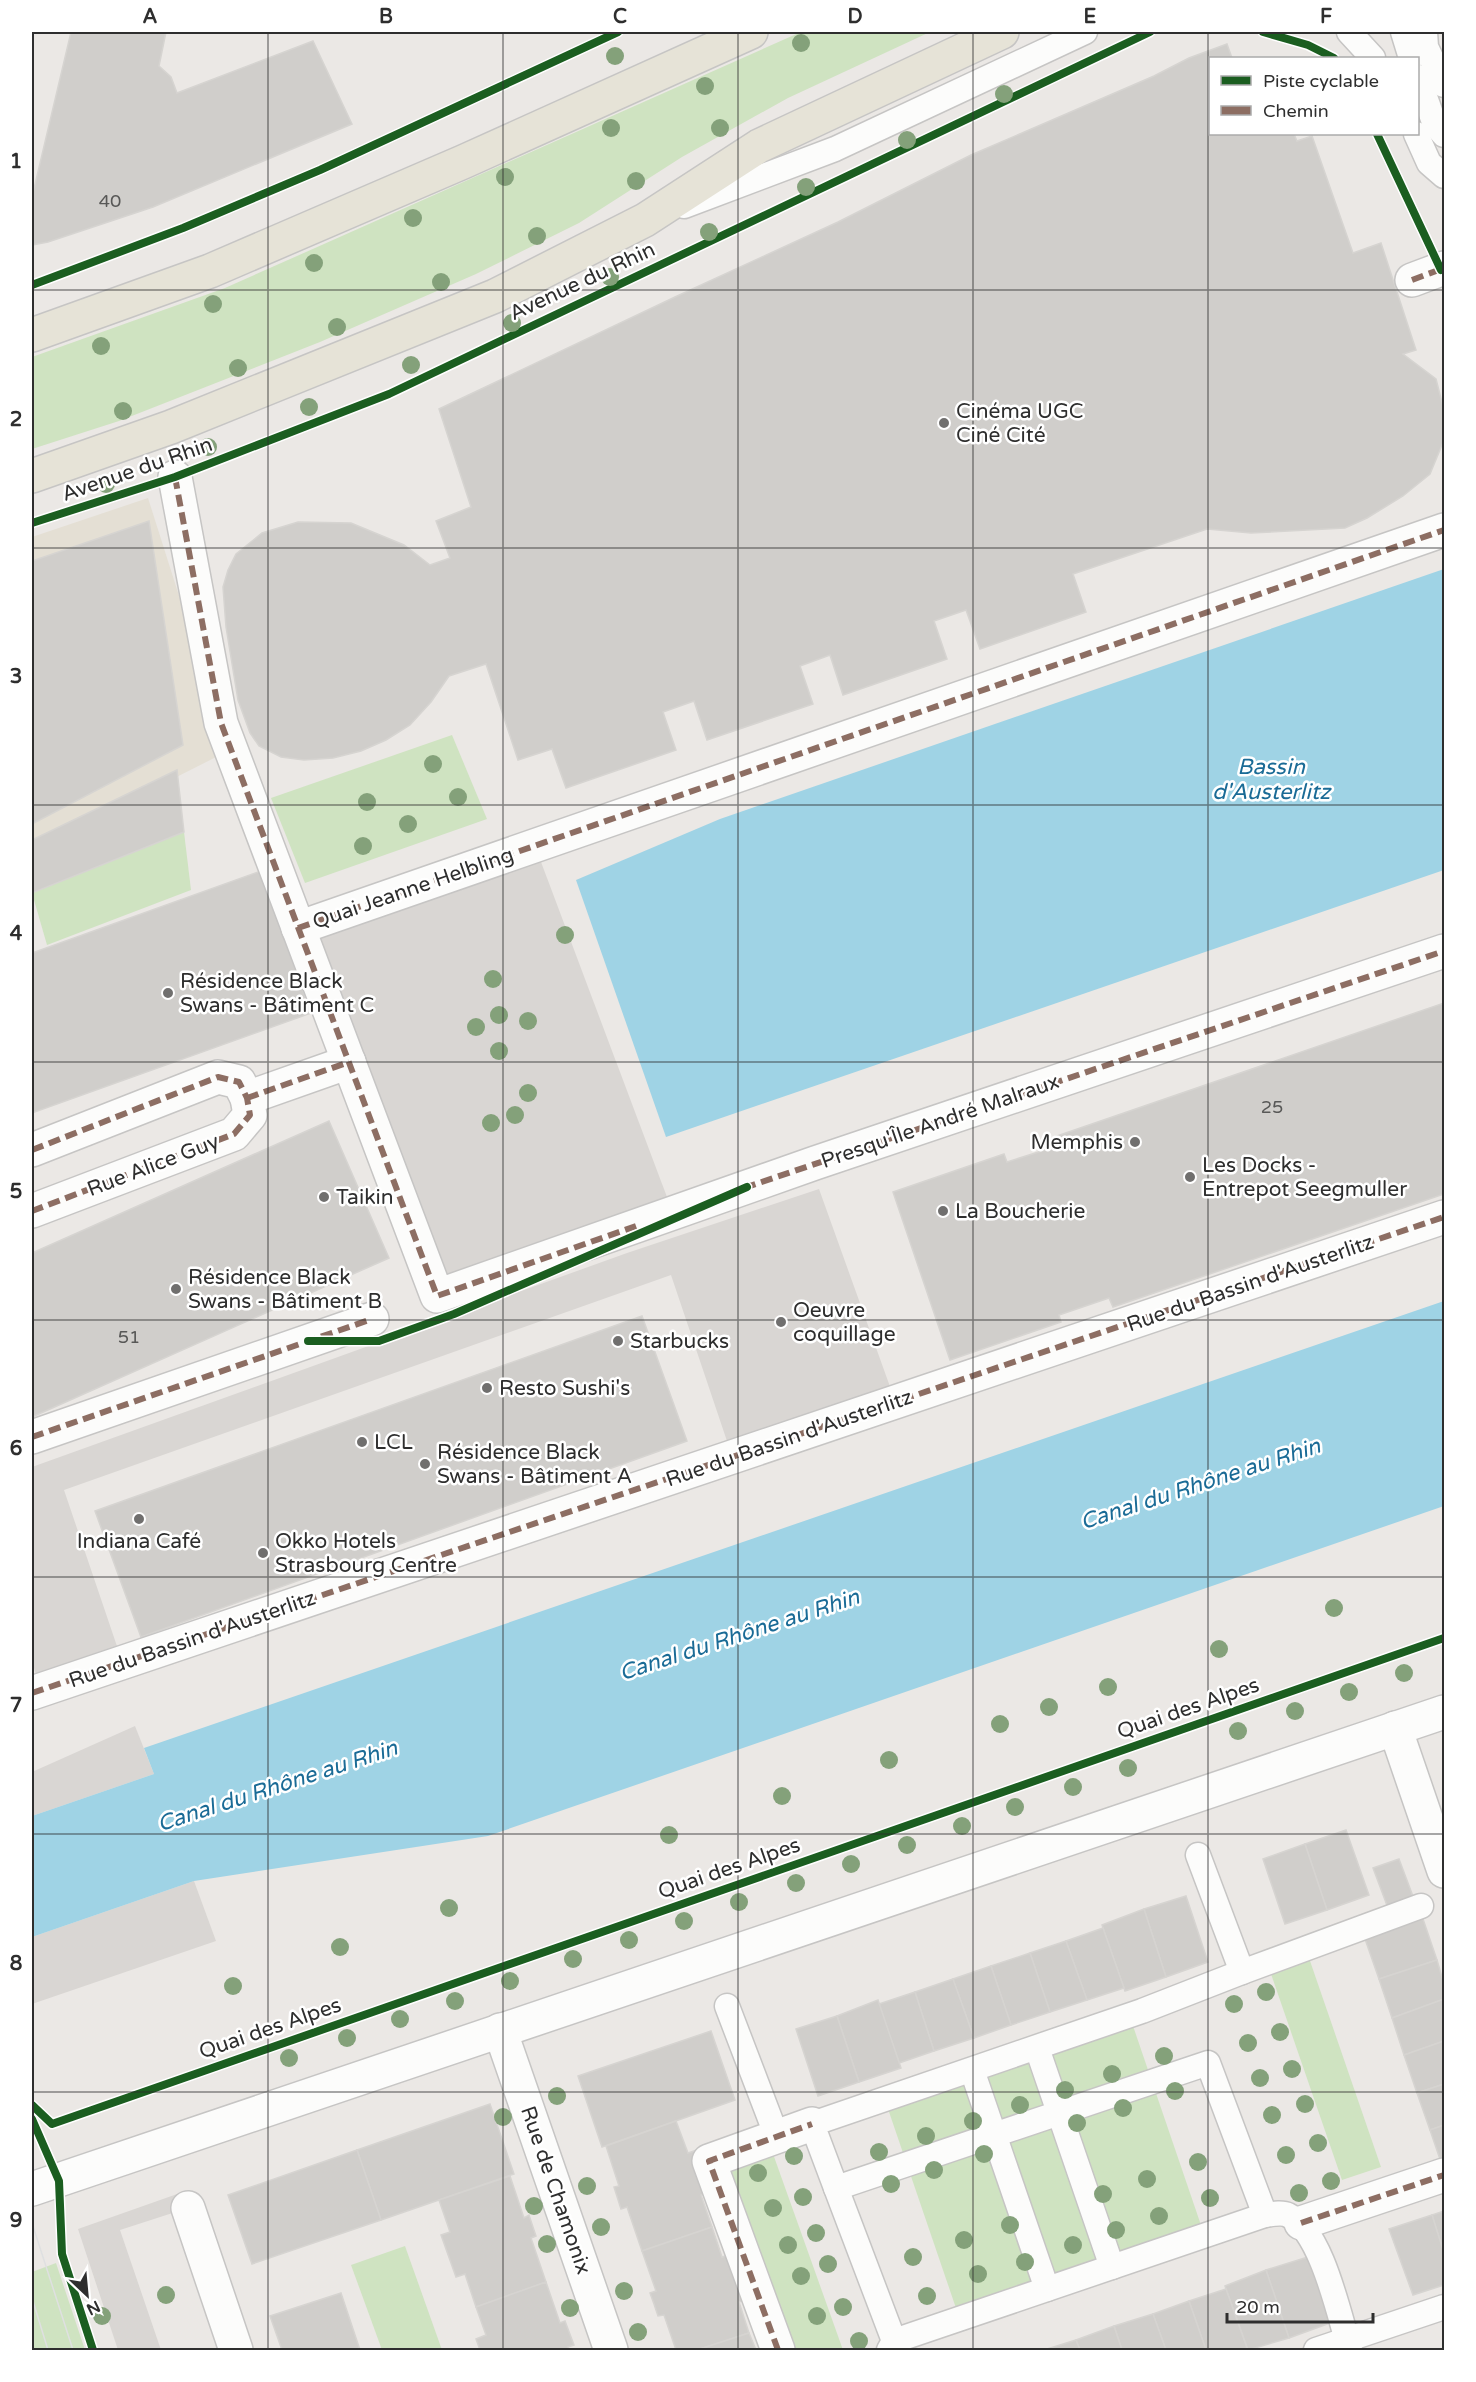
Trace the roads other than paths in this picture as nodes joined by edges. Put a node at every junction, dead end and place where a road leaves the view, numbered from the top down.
1 (751, 32) edge
2 (1002, 32) edge
3 (1085, 32) edge
4 (1349, 32) edge
5 (1403, 32) edge
6 (1425, 32) edge
7 (1372, 57) edge
8 (1411, 57) edge
9 (1419, 80) edge
10 (1444, 85) edge
11 (1416, 135) edge
12 (1444, 135) edge
13 (1444, 176) edge
14 (645, 220) junction
15 (32, 335) edge
16 (32, 476) edge
17 (175, 477) dead end
18 (1444, 530) edge
19 (298, 928) junction
20 (1444, 951) edge
21 (349, 1062) junction
22 (247, 1098) junction
23 (32, 1150) edge
24 (32, 1211) edge
25 (1444, 1217) edge
26 (437, 1296) joint
27 (372, 1319) dead end
28 (32, 1437) edge
29 (32, 1693) edge
30 (1444, 1712) edge
31 (1395, 1728) junction
32 (1198, 1855) dead end
33 (1444, 1871) edge
34 (1421, 1906) dead end
35 (1242, 1972) junction
36 (727, 2006) dead end
37 (500, 2031) junction
38 (1037, 2048) junction
39 (972, 2070) junction
40 (1059, 2113) junction
41 (812, 2124) junction
42 (994, 2135) junction
43 (777, 2137) junction
44 (1444, 2175) edge
45 (836, 2188) junction
46 (32, 2189) edge
47 (188, 2208) dead end
48 (1265, 2215) junction
49 (1301, 2223) junction
50 (1112, 2267) junction
51 (1047, 2289) junction
52 (1444, 2307) edge
53 (1349, 2345) edge
54 (891, 2346) edge
55 (236, 2350) edge
56 (611, 2350) edge
57 (778, 2350) edge
58 (1316, 2350) edge

1 - 15 main road
2 - 14 main road, Avenue du Rhin
3 - 14 lane
4 - 7 lane
5 - 8 lane
6 - 10 lane
9 - 12 lane
11 - 13 lane
14 - 16 main road, Avenue du Rhin
17 - 19 street
18 - 19 street, Quai Jeanne Helbling
19 - 21 street, Quai Jeanne Helbling
20 - 26 street, Presqu'Île André Malraux
21 - 22 street
21 - 26 street, Quai Jeanne Helbling
22 - 23 street
22 - 24 street, Rue Alice Guy
25 - 29 street, Rue du Bassin d'Austerlitz
27 - 28 street
30 - 31 street
31 - 33 street
31 - 37 street
32 - 35 lane
34 - 35 lane
35 - 38 lane
36 - 43 lane
37 - 46 street
37 - 56 street, Rue de Chamonix
38 - 39 lane
38 - 40 lane
39 - 41 lane
39 - 42 lane
40 - 42 lane
40 - 48 lane
40 - 50 lane
41 - 43 street
41 - 45 lane
42 - 45 lane
42 - 51 lane
43 - 57 street
44 - 49 street
45 - 54 lane
47 - 55 street
48 - 49 lane
48 - 50 lane
49 - 53 lane
50 - 51 lane
51 - 54 lane
52 - 53 lane
53 - 58 lane

